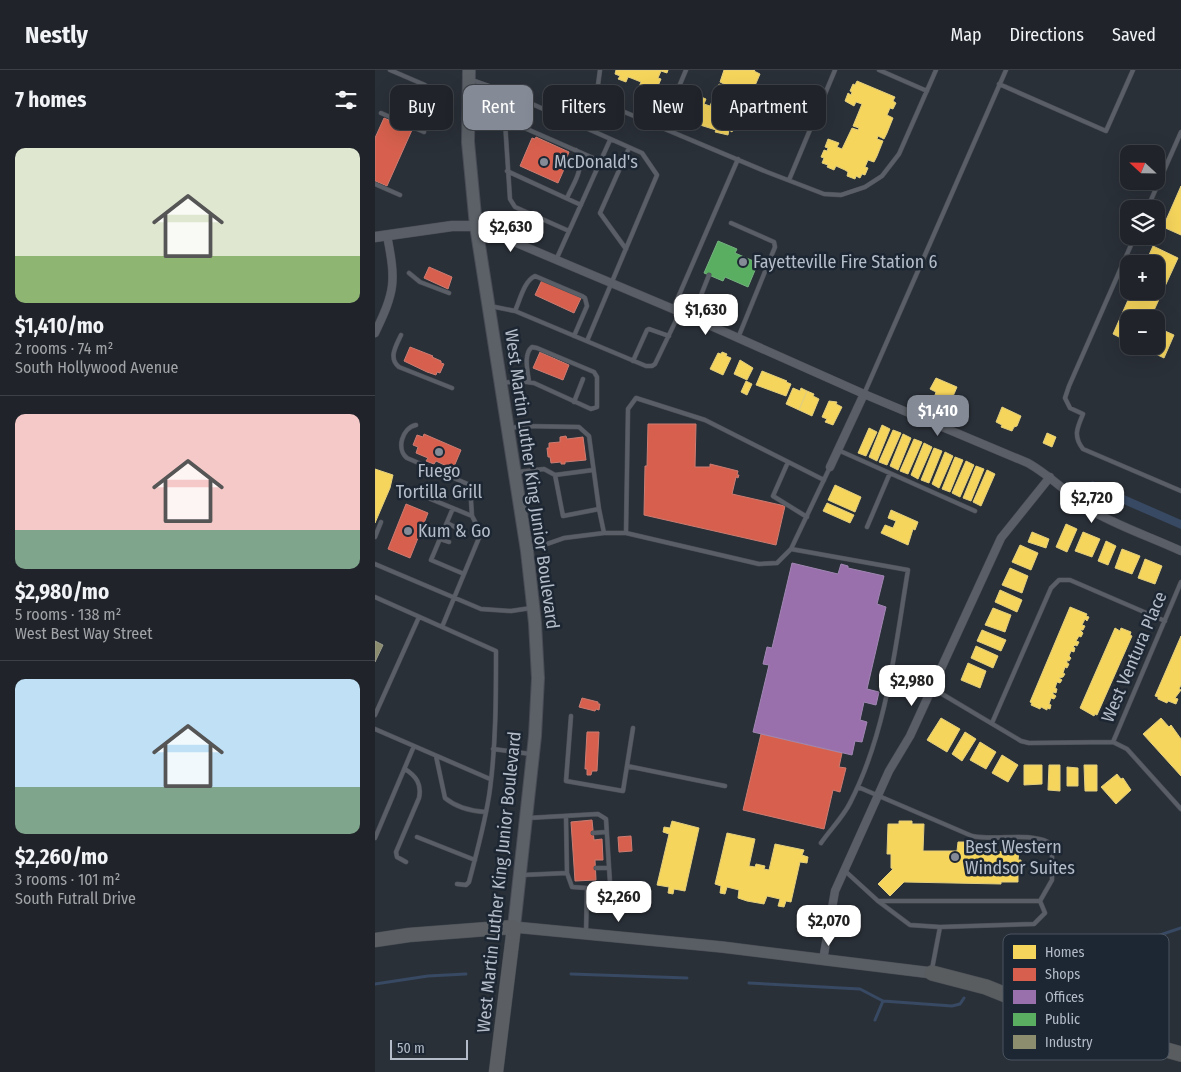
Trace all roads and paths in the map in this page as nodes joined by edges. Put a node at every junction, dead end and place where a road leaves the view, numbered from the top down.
1 (390, 70) edge
2 (600, 70) edge
3 (686, 70) edge
4 (835, 70) edge
5 (879, 70) edge
6 (936, 70) edge
7 (1006, 70) edge
8 (1133, 70) edge
9 (468, 74) edge
10 (425, 84) dead end
11 (999, 84) junction
12 (491, 85) edge
13 (680, 85) edge
14 (927, 91) junction
15 (533, 105) edge
16 (381, 113) dead end
17 (634, 116) edge
18 (505, 130) edge
19 (530, 130) edge
20 (669, 130) edge
21 (424, 132) dead end
22 (1181, 132) edge
23 (610, 140) junction
24 (629, 148) junction
25 (576, 150) junction
26 (738, 159) junction
27 (600, 161) junction
28 (507, 172) junction
29 (789, 180) junction
30 (375, 184) edge
31 (400, 195) dead end
32 (567, 198) junction
33 (1151, 200) edge
34 (581, 205) junction
35 (731, 223) dead end
36 (476, 226) junction
37 (569, 231) junction
38 (387, 235) junction
39 (375, 237) edge
40 (1131, 245) edge
41 (626, 249) junction
42 (556, 260) junction
43 (409, 273) dead end
44 (709, 275) dead end
45 (611, 283) junction
46 (449, 294) dead end
47 (488, 306) junction
48 (515, 311) junction
49 (677, 311) junction
50 (692, 318) junction
51 (375, 333) edge
52 (401, 336) dead end
53 (574, 336) junction
54 (669, 336) junction
55 (738, 338) junction
56 (587, 342) junction
57 (633, 361) junction
58 (583, 379) dead end
59 (529, 382) junction
60 (500, 383) junction
61 (452, 388) dead end
62 (864, 394) junction
63 (574, 402) junction
64 (416, 425) dead end
65 (507, 428) junction
66 (838, 450) junction
67 (788, 462) junction
68 (830, 468) joint
69 (593, 470) junction
70 (514, 472) junction
71 (890, 473) junction
72 (555, 475) junction
73 (1050, 477) junction
74 (824, 480) junction
75 (1181, 491) edge
76 (421, 495) dead end
77 (453, 508) junction
78 (599, 509) junction
79 (975, 511) dead end
80 (472, 516) junction
81 (807, 517) junction
82 (381, 522) dead end
83 (447, 523) junction
84 (455, 527) dead end
85 (867, 527) dead end
86 (604, 533) junction
87 (626, 533) junction
88 (375, 537) edge
89 (440, 539) junction
90 (449, 542) dead end
91 (791, 550) junction
92 (1181, 550) edge
93 (527, 551) junction
94 (375, 564) edge
95 (464, 574) junction
96 (1181, 582) edge
97 (375, 597) edge
98 (454, 598) junction
99 (534, 608) junction
100 (419, 617) junction
101 (1165, 621) junction
102 (442, 627) junction
103 (932, 688) junction
104 (375, 715) edge
105 (571, 716) dead end
106 (992, 723) junction
107 (633, 728) dead end
108 (375, 729) edge
109 (1113, 742) junction
110 (414, 746) junction
111 (493, 749) junction
112 (533, 754) junction
113 (436, 756) junction
114 (627, 766) junction
115 (405, 769) junction
116 (491, 779) junction
117 (725, 786) dead end
118 (858, 786) junction
119 (878, 795) junction
120 (1181, 809) edge
121 (485, 812) junction
122 (566, 817) junction
123 (525, 818) junction
124 (607, 832) junction
125 (593, 833) dead end
126 (566, 834) junction
127 (572, 834) dead end
128 (417, 837) dead end
129 (375, 838) edge
130 (821, 843) dead end
131 (475, 860) junction
132 (406, 862) dead end
133 (574, 868) dead end
134 (595, 868) dead end
135 (609, 868) junction
136 (844, 870) junction
137 (567, 871) junction
138 (521, 875) junction
139 (457, 884) dead end
140 (587, 888) junction
141 (878, 901) junction
142 (1041, 901) junction
143 (514, 927) junction
144 (939, 927) junction
145 (586, 935) junction
146 (375, 940) edge
147 (823, 960) junction
148 (932, 972) junction
149 (1003, 994) edge
150 (496, 1072) edge

1 - 10 lane
2 - 17 lane
3 - 13 lane
4 - 29 lane
5 - 14 lane
6 - 14 lane
7 - 11 lane
8 - 11 lane
9 - 12 lane
9 - 36 main road, West Martin Luther King Junior Boulevard
11 - 62 lane
14 - 29 lane
15 - 23 lane
16 - 21 lane
18 - 28 lane
19 - 25 lane
20 - 26 lane
22 - 33 lane
23 - 24 lane
23 - 27 lane
24 - 41 lane
24 - 41 lane
25 - 27 lane
25 - 32 lane
26 - 29 lane
26 - 49 lane
27 - 34 lane
28 - 32 lane
28 - 37 lane
30 - 31 lane
32 - 34 lane
34 - 37 lane
35 - 55 lane
36 - 38 street
36 - 42 street
36 - 47 main road, West Martin Luther King Junior Boulevard
37 - 42 lane
38 - 39 street
38 - 51 street
40 - 75 lane
41 - 45 lane
42 - 45 street
43 - 46 lane
44 - 50 lane
45 - 49 street
45 - 56 lane
47 - 48 lane
47 - 60 main road, West Martin Luther King Junior Boulevard
48 - 53 lane
48 - 53 lane
49 - 50 street
49 - 54 lane
50 - 55 street
52 - 61 lane
53 - 56 lane
54 - 57 lane
54 - 57 lane
55 - 62 street
56 - 57 lane
58 - 63 lane
59 - 60 lane
59 - 63 lane
59 - 63 lane
60 - 65 main road, West Martin Luther King Junior Boulevard
62 - 66 street
62 - 73 street
64 - 80 lane
65 - 69 lane
65 - 70 main road, West Martin Luther King Junior Boulevard
66 - 68 street
66 - 71 lane
67 - 74 lane
67 - 81 lane
67 - 87 lane
68 - 74 lane
69 - 72 lane
69 - 78 lane
70 - 72 lane
70 - 93 main road, West Martin Luther King Junior Boulevard
71 - 79 lane
71 - 85 lane
72 - 78 lane
73 - 92 street
73 - 103 street
74 - 81 lane
76 - 77 lane
77 - 80 lane
77 - 83 lane
78 - 86 lane
80 - 95 lane
81 - 91 lane
82 - 88 lane
83 - 84 lane
83 - 89 lane
86 - 87 lane
86 - 93 lane
87 - 91 lane
89 - 90 lane
89 - 95 lane
91 - 118 lane
93 - 99 main road, West Martin Luther King Junior Boulevard
94 - 98 lane
95 - 98 lane
96 - 101 lane, West Ventura Place
97 - 100 lane
98 - 99 lane
98 - 102 lane
99 - 112 main road, West Martin Luther King Junior Boulevard
100 - 102 lane
100 - 104 lane
101 - 106 lane
101 - 109 lane, West Ventura Place
102 - 111 lane
103 - 106 lane
103 - 119 street
105 - 114 lane
106 - 109 lane
107 - 114 lane
108 - 110 lane
109 - 120 lane
110 - 113 lane
110 - 115 lane
111 - 112 lane
111 - 116 lane
112 - 123 main road, West Martin Luther King Junior Boulevard
113 - 116 lane
113 - 121 lane
114 - 117 lane
115 - 129 lane
115 - 132 lane
116 - 121 lane
118 - 119 lane
118 - 130 lane
119 - 136 street
119 - 142 lane
121 - 131 lane
122 - 123 lane
122 - 124 lane
122 - 126 lane
123 - 138 main road, West Martin Luther King Junior Boulevard
124 - 125 lane
124 - 135 lane
126 - 127 lane
126 - 137 lane
128 - 131 lane
131 - 139 lane
133 - 137 lane
134 - 135 lane
135 - 140 lane
136 - 141 lane
136 - 147 street
137 - 138 lane
137 - 140 lane
138 - 143 main road, West Martin Luther King Junior Boulevard
140 - 145 lane
141 - 142 lane
141 - 144 lane
142 - 144 lane
143 - 145 main road
143 - 146 highway
143 - 150 highway, West Martin Luther King Junior Boulevard
144 - 148 lane
145 - 147 main road
147 - 148 main road
148 - 149 highway

